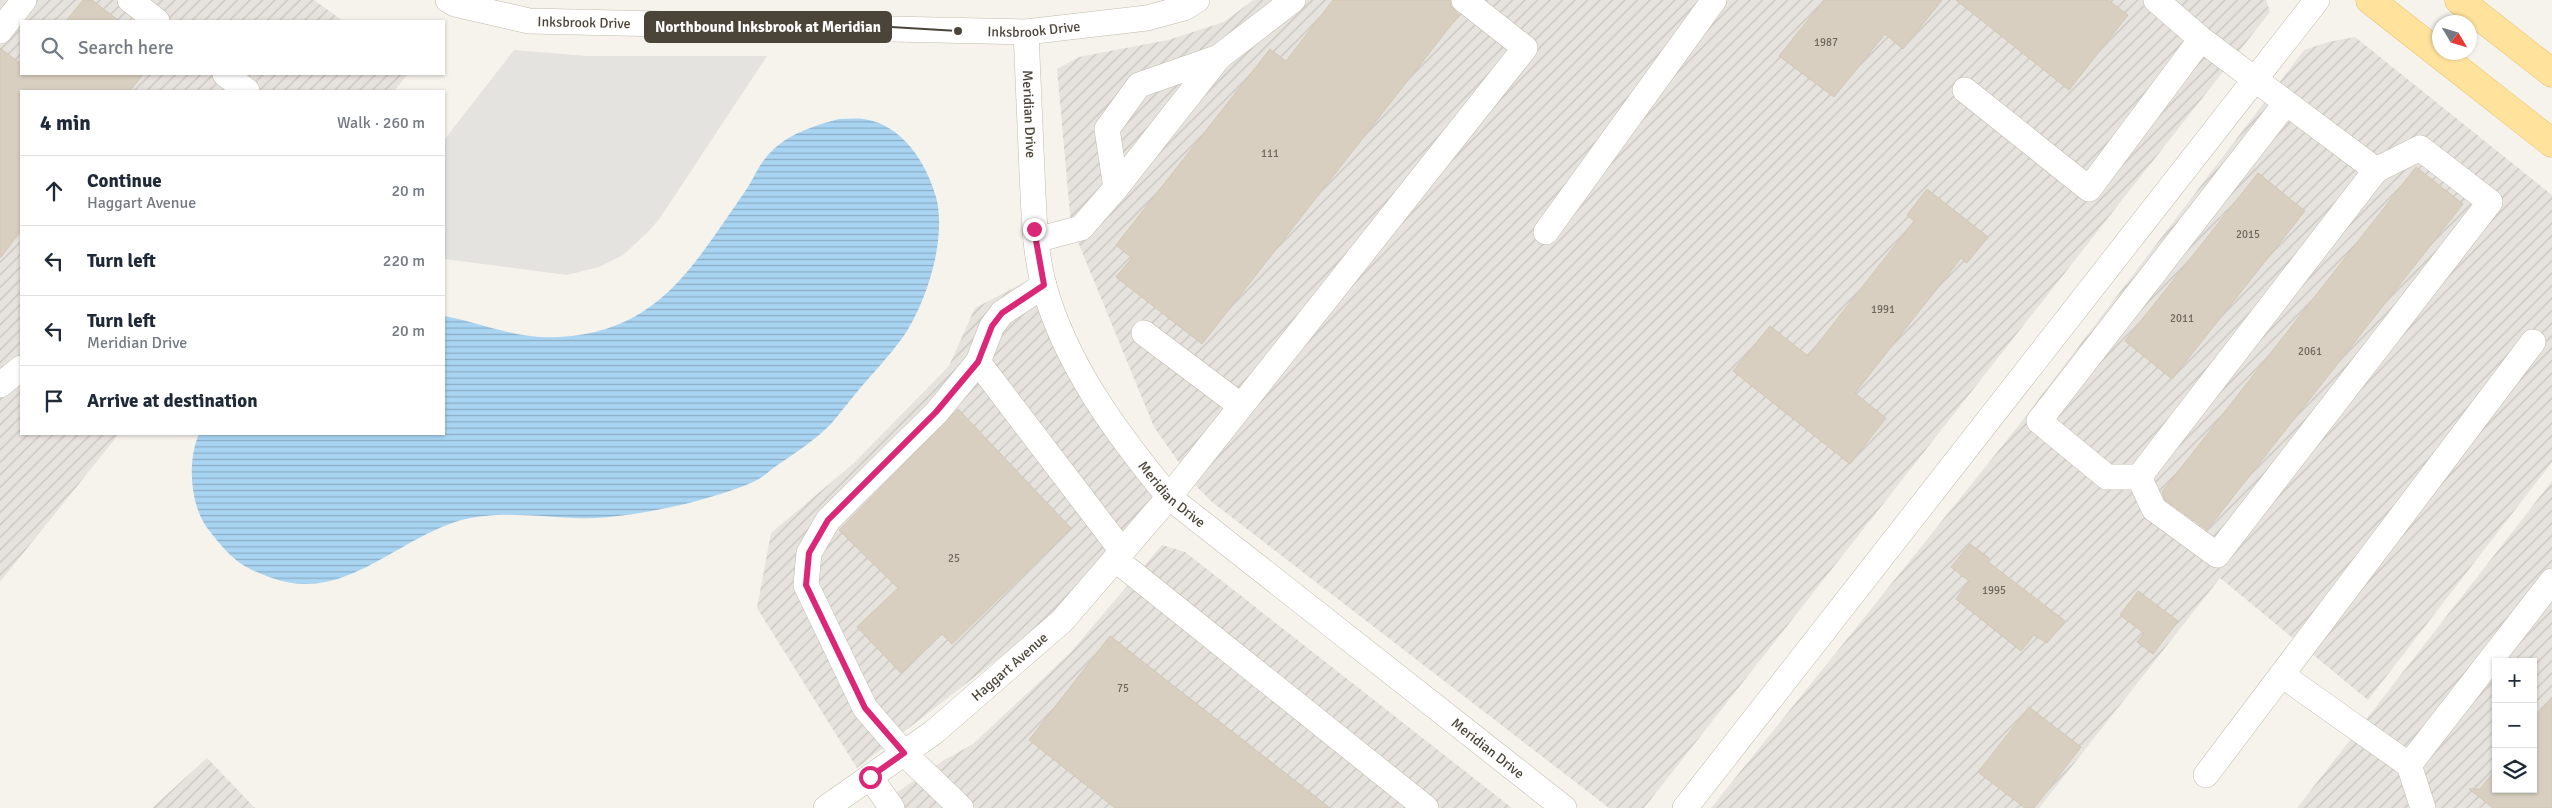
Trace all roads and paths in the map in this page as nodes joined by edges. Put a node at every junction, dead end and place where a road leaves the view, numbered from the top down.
1 (24, 0) edge
2 (130, 0) edge
3 (448, 0) edge
4 (1197, 0) edge
5 (1293, 0) edge
6 (1464, 0) edge
7 (1714, 0) edge
8 (2156, 0) edge
9 (2317, 0) edge
10 (2370, 0) edge
11 (2459, 0) edge
12 (156, 20) edge
13 (0, 31) edge
14 (1026, 32) junction
15 (2202, 39) junction
16 (1219, 57) junction
17 (2552, 73) edge
18 (225, 75) edge
19 (2254, 79) junction
20 (246, 90) edge
21 (1965, 90) dead end
22 (2286, 103) junction
23 (2552, 143) edge
24 (2376, 170) junction
25 (1116, 188) junction
26 (1546, 232) dead end
27 (1036, 240) junction
28 (1044, 285) junction
29 (1144, 333) dead end
30 (2533, 342) dead end
31 (978, 362) junction
32 (20, 369) edge
33 (0, 385) edge
34 (1241, 406) junction
35 (2139, 477) junction
36 (1168, 497) junction
37 (1119, 555) junction
38 (2552, 581) edge
39 (2282, 675) junction
40 (904, 753) junction
41 (2409, 765) junction
42 (2206, 775) dead end
43 (870, 777) junction
44 (953, 806) edge
45 (826, 808) edge
46 (892, 808) edge
47 (1426, 808) edge
48 (1564, 808) edge
49 (1685, 808) edge
50 (2422, 808) edge

1 - 13 street
2 - 12 street
3 - 14 street, Inksbrook Drive
4 - 14 street, Inksbrook Drive
5 - 16 street
6 - 34 street, Haggart Avenue
7 - 26 street
8 - 15 street
9 - 19 street
10 - 23 main road
11 - 17 main road
14 - 27 street, Meridian Drive
15 - 19 street
15 - 21 street
16 - 25 street
16 - 25 street
18 - 20 street
19 - 22 street
19 - 49 street
22 - 24 street
22 - 35 street
24 - 35 street
24 - 35 street
25 - 27 street
27 - 28 street, Meridian Drive
28 - 31 street
28 - 36 street, Meridian Drive
29 - 34 street
30 - 39 street
31 - 37 street
31 - 40 street
32 - 33 street
34 - 36 street, Haggart Avenue
36 - 37 street, Haggart Avenue
36 - 48 street, Meridian Drive
37 - 40 street, Haggart Avenue
37 - 47 street
38 - 41 street
39 - 41 street
39 - 42 street
40 - 43 street, Haggart Avenue
40 - 44 street
41 - 50 street
43 - 45 street, Haggart Avenue
43 - 46 street

